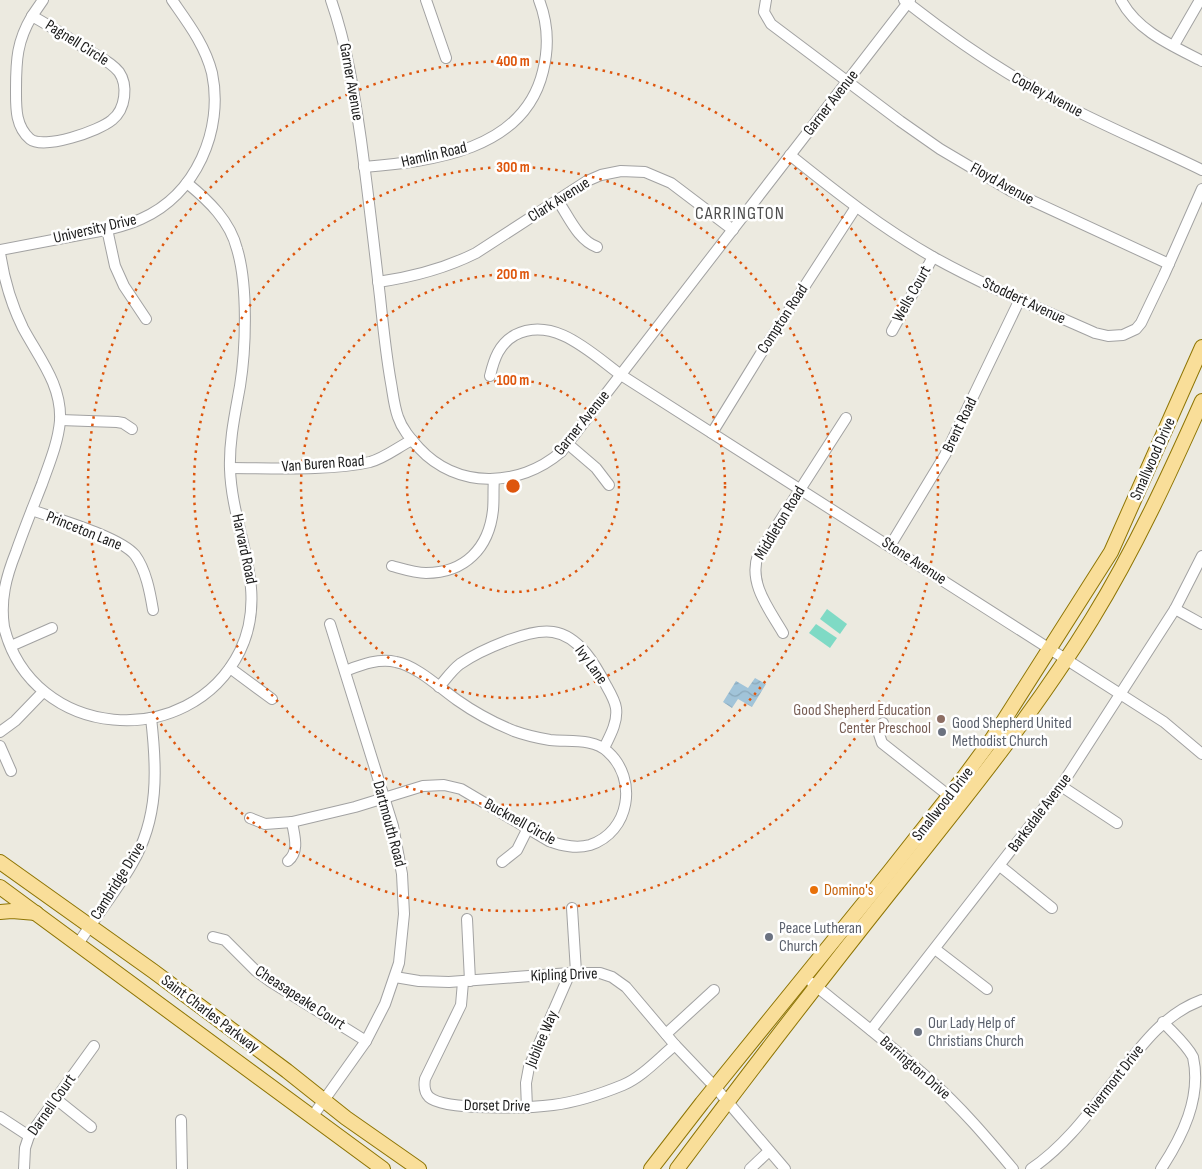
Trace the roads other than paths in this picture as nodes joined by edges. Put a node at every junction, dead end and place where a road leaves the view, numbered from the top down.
1 (43, 0) edge
2 (172, 0) edge
3 (331, 0) edge
4 (426, 0) edge
5 (539, 0) edge
6 (766, 0) edge
7 (1121, 0) edge
8 (1200, 0) edge
9 (907, 1) edge
10 (32, 16) junction
11 (1174, 45) junction
12 (446, 58) dead end
13 (1202, 61) edge
14 (848, 82) junction
15 (790, 155) junction
16 (364, 167) junction
17 (1202, 170) edge
18 (187, 183) junction
19 (1202, 189) edge
20 (558, 201) junction
21 (856, 207) junction
22 (107, 229) junction
23 (733, 230) junction
24 (597, 247) dead end
25 (0, 251) edge
26 (933, 257) junction
27 (1169, 264) junction
28 (378, 282) junction
29 (1020, 300) junction
30 (146, 319) dead end
31 (892, 331) dead end
32 (1202, 347) edge
33 (621, 375) junction
34 (490, 376) dead end
35 (1202, 401) edge
36 (846, 418) dead end
37 (60, 420) junction
38 (132, 429) dead end
39 (712, 433) junction
40 (412, 440) junction
41 (568, 444) junction
42 (230, 468) junction
43 (494, 479) junction
44 (608, 485) dead end
45 (800, 488) junction
46 (32, 510) junction
47 (890, 546) junction
48 (1202, 556) edge
49 (392, 566) dead end
50 (1174, 609) junction
51 (153, 610) dead end
52 (330, 624) dead end
53 (1202, 624) edge
54 (52, 628) dead end
55 (783, 633) dead end
56 (11, 646) junction
57 (1049, 648) junction
58 (1066, 659) junction
59 (230, 668) junction
60 (345, 671) junction
61 (439, 687) junction
62 (43, 692) junction
63 (1121, 695) junction
64 (272, 699) dead end
65 (151, 718) junction
66 (883, 723) dead end
67 (0, 732) edge
68 (0, 746) edge
69 (604, 748) junction
70 (1202, 754) edge
71 (11, 771) dead end
72 (1061, 786) junction
73 (384, 799) junction
74 (954, 801) junction
75 (250, 818) dead end
76 (292, 822) junction
77 (1117, 823) dead end
78 (528, 828) junction
79 (288, 860) dead end
80 (502, 862) dead end
81 (3, 865) edge
82 (1000, 866) junction
83 (0, 886) edge
84 (572, 908) dead end
85 (1052, 908) dead end
86 (0, 912) edge
87 (36, 913) junction
88 (467, 919) dead end
89 (90, 926) junction
90 (213, 937) dead end
91 (78, 944) junction
92 (935, 949) junction
93 (573, 972) junction
94 (395, 977) junction
95 (805, 978) junction
96 (467, 982) junction
97 (816, 987) junction
98 (988, 988) dead end
99 (714, 990) dead end
100 (1202, 1000) edge
101 (1163, 1022) junction
102 (871, 1030) junction
103 (666, 1034) junction
104 (366, 1041) junction
105 (674, 1045) junction
106 (94, 1046) dead end
107 (715, 1087) junction
108 (56, 1099) junction
109 (324, 1099) junction
110 (727, 1102) junction
111 (527, 1108) junction
112 (0, 1117) edge
113 (312, 1117) junction
114 (181, 1120) dead end
115 (91, 1127) dead end
116 (29, 1136) junction
117 (769, 1152) junction
118 (24, 1169) edge
119 (182, 1169) edge
120 (383, 1169) edge
121 (419, 1169) edge
122 (652, 1169) edge
123 (677, 1169) edge
124 (750, 1169) edge
125 (785, 1169) edge
126 (1013, 1169) edge
127 (1031, 1169) edge
128 (1161, 1169) edge

1 - 10 street, Pagnell Circle
2 - 18 street, University Drive
3 - 16 street, Garner Avenue
4 - 12 street
5 - 16 street, Hamlin Road
6 - 14 street, Floyd Avenue
7 - 11 street
8 - 11 street
9 - 14 street, Garner Avenue
9 - 17 street, Copley Avenue
10 - 10 street, Pagnell Circle
11 - 13 street
14 - 15 street, Garner Avenue
14 - 27 street, Floyd Avenue
15 - 21 street, Stoddert Avenue
15 - 23 street, Garner Avenue
16 - 28 street, Garner Avenue
18 - 22 street, University Drive
18 - 42 street, Harvard Road
19 - 27 street, Stoddert Avenue
20 - 23 street, Clark Avenue
20 - 24 street
20 - 28 street, Clark Avenue
21 - 26 street, Stoddert Avenue
21 - 39 street, Compton Road
22 - 25 street, University Drive
22 - 30 street
23 - 33 street, Garner Avenue
25 - 37 street, Harvard Road
26 - 29 street, Stoddert Avenue
26 - 31 street, Wells Court
27 - 29 street, Stoddert Avenue
28 - 40 street, Garner Avenue
29 - 47 street, Brent Road
32 - 57 main road, Smallwood Drive
33 - 34 street, Stone Avenue
33 - 39 street, Stone Avenue
33 - 41 street, Garner Avenue
35 - 58 main road, Smallwood Drive
36 - 45 street, Middleton Road
37 - 38 street
37 - 46 street, Harvard Road
39 - 45 street, Stone Avenue
40 - 42 street, Van Buren Road
40 - 43 street, Garner Avenue
41 - 43 street, Garner Avenue
41 - 44 street
42 - 59 street, Harvard Road
43 - 49 street
45 - 47 street, Stone Avenue
45 - 55 street, Middleton Road
46 - 51 street, Princeton Lane
46 - 56 street, Harvard Road
47 - 57 street, Stone Avenue
48 - 50 street, Barksdale Avenue
50 - 53 street
50 - 63 street, Barksdale Avenue
52 - 60 street, Dartmouth Road
54 - 56 street
56 - 62 street, Harvard Road
57 - 58 street, Stone Avenue
57 - 74 main road, Smallwood Drive
58 - 63 street, Stone Avenue
58 - 74 main road, Smallwood Drive
59 - 64 street
59 - 65 street, Harvard Road
60 - 61 street
60 - 73 street, Dartmouth Road
61 - 69 street
61 - 69 street, Ivy Lane
62 - 65 street, Harvard Road
62 - 67 street
63 - 70 street, Stone Avenue
63 - 72 street, Barksdale Avenue
65 - 89 street, Cambridge Drive
66 - 74 street
68 - 71 street
69 - 78 street, Bucknell Circle
72 - 77 street
72 - 82 street, Barksdale Avenue
73 - 76 street, Bucknell Circle
73 - 78 street, Bucknell Circle
73 - 94 street, Dartmouth Road
74 - 95 main road, Smallwood Drive
74 - 97 main road, Smallwood Drive
75 - 76 street, Bucknell Circle
76 - 79 street
78 - 80 street
81 - 83 street
81 - 89 main road, Saint Charles Parkway
82 - 85 street
82 - 92 street, Barksdale Avenue
83 - 87 main road, Saint Charles Parkway
84 - 93 street
86 - 87 main road
87 - 91 main road, Saint Charles Parkway
88 - 96 street
89 - 91 street, Cambridge Drive
89 - 109 main road, Saint Charles Parkway
90 - 104 street, Cheasapeake Court
91 - 113 main road, Saint Charles Parkway
92 - 98 street
92 - 102 street, Barksdale Avenue
93 - 96 street, Kipling Drive
93 - 103 street, Kipling Drive
93 - 111 street, Jubilee Way
94 - 96 street, Kipling Drive
94 - 104 street, Dartmouth Road
95 - 97 street, Barrington Drive
95 - 107 main road, Smallwood Drive
96 - 111 street, Dorset Drive
97 - 102 street, Barrington Drive
97 - 110 main road, Smallwood Drive
99 - 103 street
100 - 101 street, Rivermont Drive
101 - 127 street, Rivermont Drive
101 - 128 street
102 - 126 street, Barrington Drive
103 - 105 street, Kipling Drive
104 - 109 street, Dartmouth Road
105 - 107 street, Kipling Drive
105 - 111 street, Dorset Drive
106 - 108 street, Darnell Court
107 - 110 street, Kipling Drive
107 - 122 main road, Smallwood Drive
108 - 115 street
108 - 116 street, Darnell Court
109 - 113 street, Dartmouth Road
109 - 121 main road, Saint Charles Parkway
110 - 117 street, Kipling Drive
110 - 123 main road, Smallwood Drive
112 - 116 street
113 - 120 main road, Saint Charles Parkway
114 - 119 street
116 - 118 street, Darnell Court
117 - 124 street
117 - 125 street, Kipling Drive

